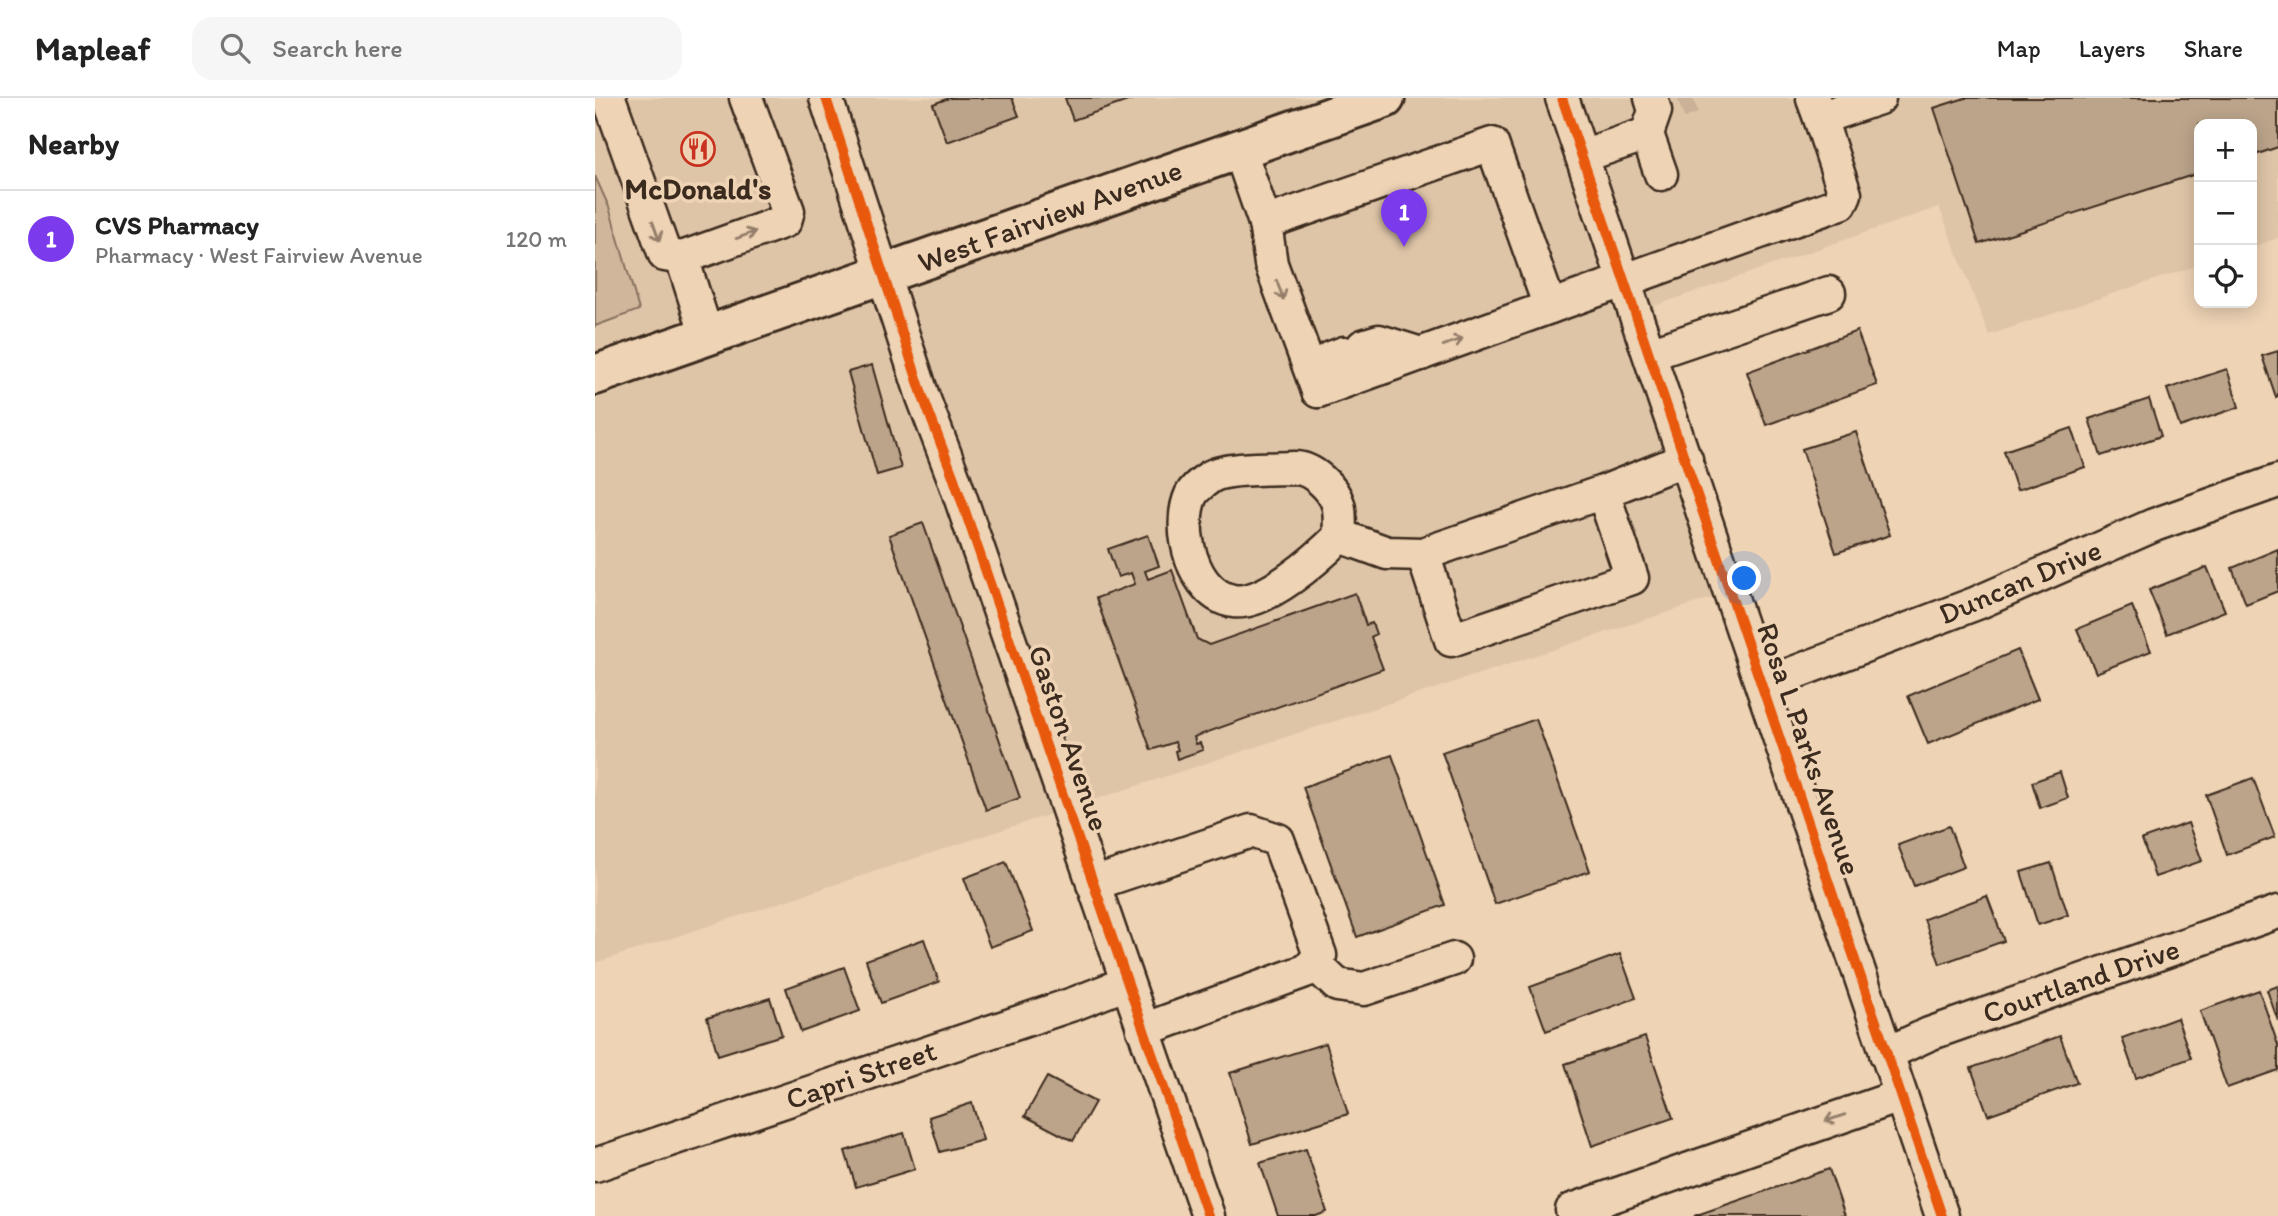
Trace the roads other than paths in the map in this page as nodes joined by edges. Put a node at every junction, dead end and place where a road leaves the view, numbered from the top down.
1 (610, 98) edge
2 (746, 98) edge
3 (826, 98) edge
4 (1385, 98) edge
5 (1562, 98) edge
6 (1879, 98) edge
7 (1816, 108) edge
8 (1658, 111) edge
9 (1239, 148) junction
10 (1583, 156) junction
11 (1661, 174) dead end
12 (1265, 223) junction
13 (682, 258) junction
14 (885, 275) junction
15 (1625, 279) junction
16 (1829, 293) dead end
17 (1550, 307) junction
18 (707, 336) junction
19 (1421, 354) junction
20 (1650, 354) junction
21 (595, 374) edge
22 (1318, 391) junction
23 (1686, 459) junction
24 (2278, 481) edge
25 (1603, 492) junction
26 (1340, 536) junction
27 (1423, 554) junction
28 (1762, 685) junction
29 (1093, 884) junction
30 (2278, 912) edge
31 (1454, 959) dead end
32 (1314, 963) junction
33 (1127, 983) junction
34 (1143, 1030) junction
35 (1886, 1054) junction
36 (1900, 1096) junction
37 (595, 1166) edge
38 (1208, 1216) edge
39 (1575, 1216) edge
40 (1942, 1216) edge

1 -> 13 street
13 -> 2 street
3 - 14 street, Gaston Avenue
4 - 9 main road, West Fairview Avenue
5 - 10 street, Rosa L Parks Avenue
6 - 7 street
7 - 15 street
8 - 10 street
8 - 11 street
9 - 12 street
9 - 14 main road, West Fairview Avenue
10 - 15 street, Rosa L Parks Avenue
12 - 17 street
12 -> 22 street
13 - 18 street
14 - 18 main road, West Fairview Avenue
14 - 29 street, Gaston Avenue
15 - 17 street
15 - 20 street, Rosa L Parks Avenue
16 - 20 street
19 -> 17 street
18 - 21 main road, West Fairview Avenue
19 - 22 street
19 - 22 street
20 - 23 street, Rosa L Parks Avenue
23 - 25 street
23 - 28 street, Rosa L Parks Avenue
24 - 28 street, Duncan Drive
25 - 27 street
25 - 27 street
26 - 26 street
26 - 27 street
28 - 35 street, Rosa L Parks Avenue
29 - 32 street
29 - 33 street, Gaston Avenue
30 - 35 street, Courtland Drive
31 - 32 street
32 - 34 street
33 - 34 street, Gaston Avenue
33 - 37 street, Capri Street
34 - 38 street, Gaston Avenue
35 - 36 street, Rosa L Parks Avenue
36 -> 39 street
36 - 40 street, Rosa L Parks Avenue

